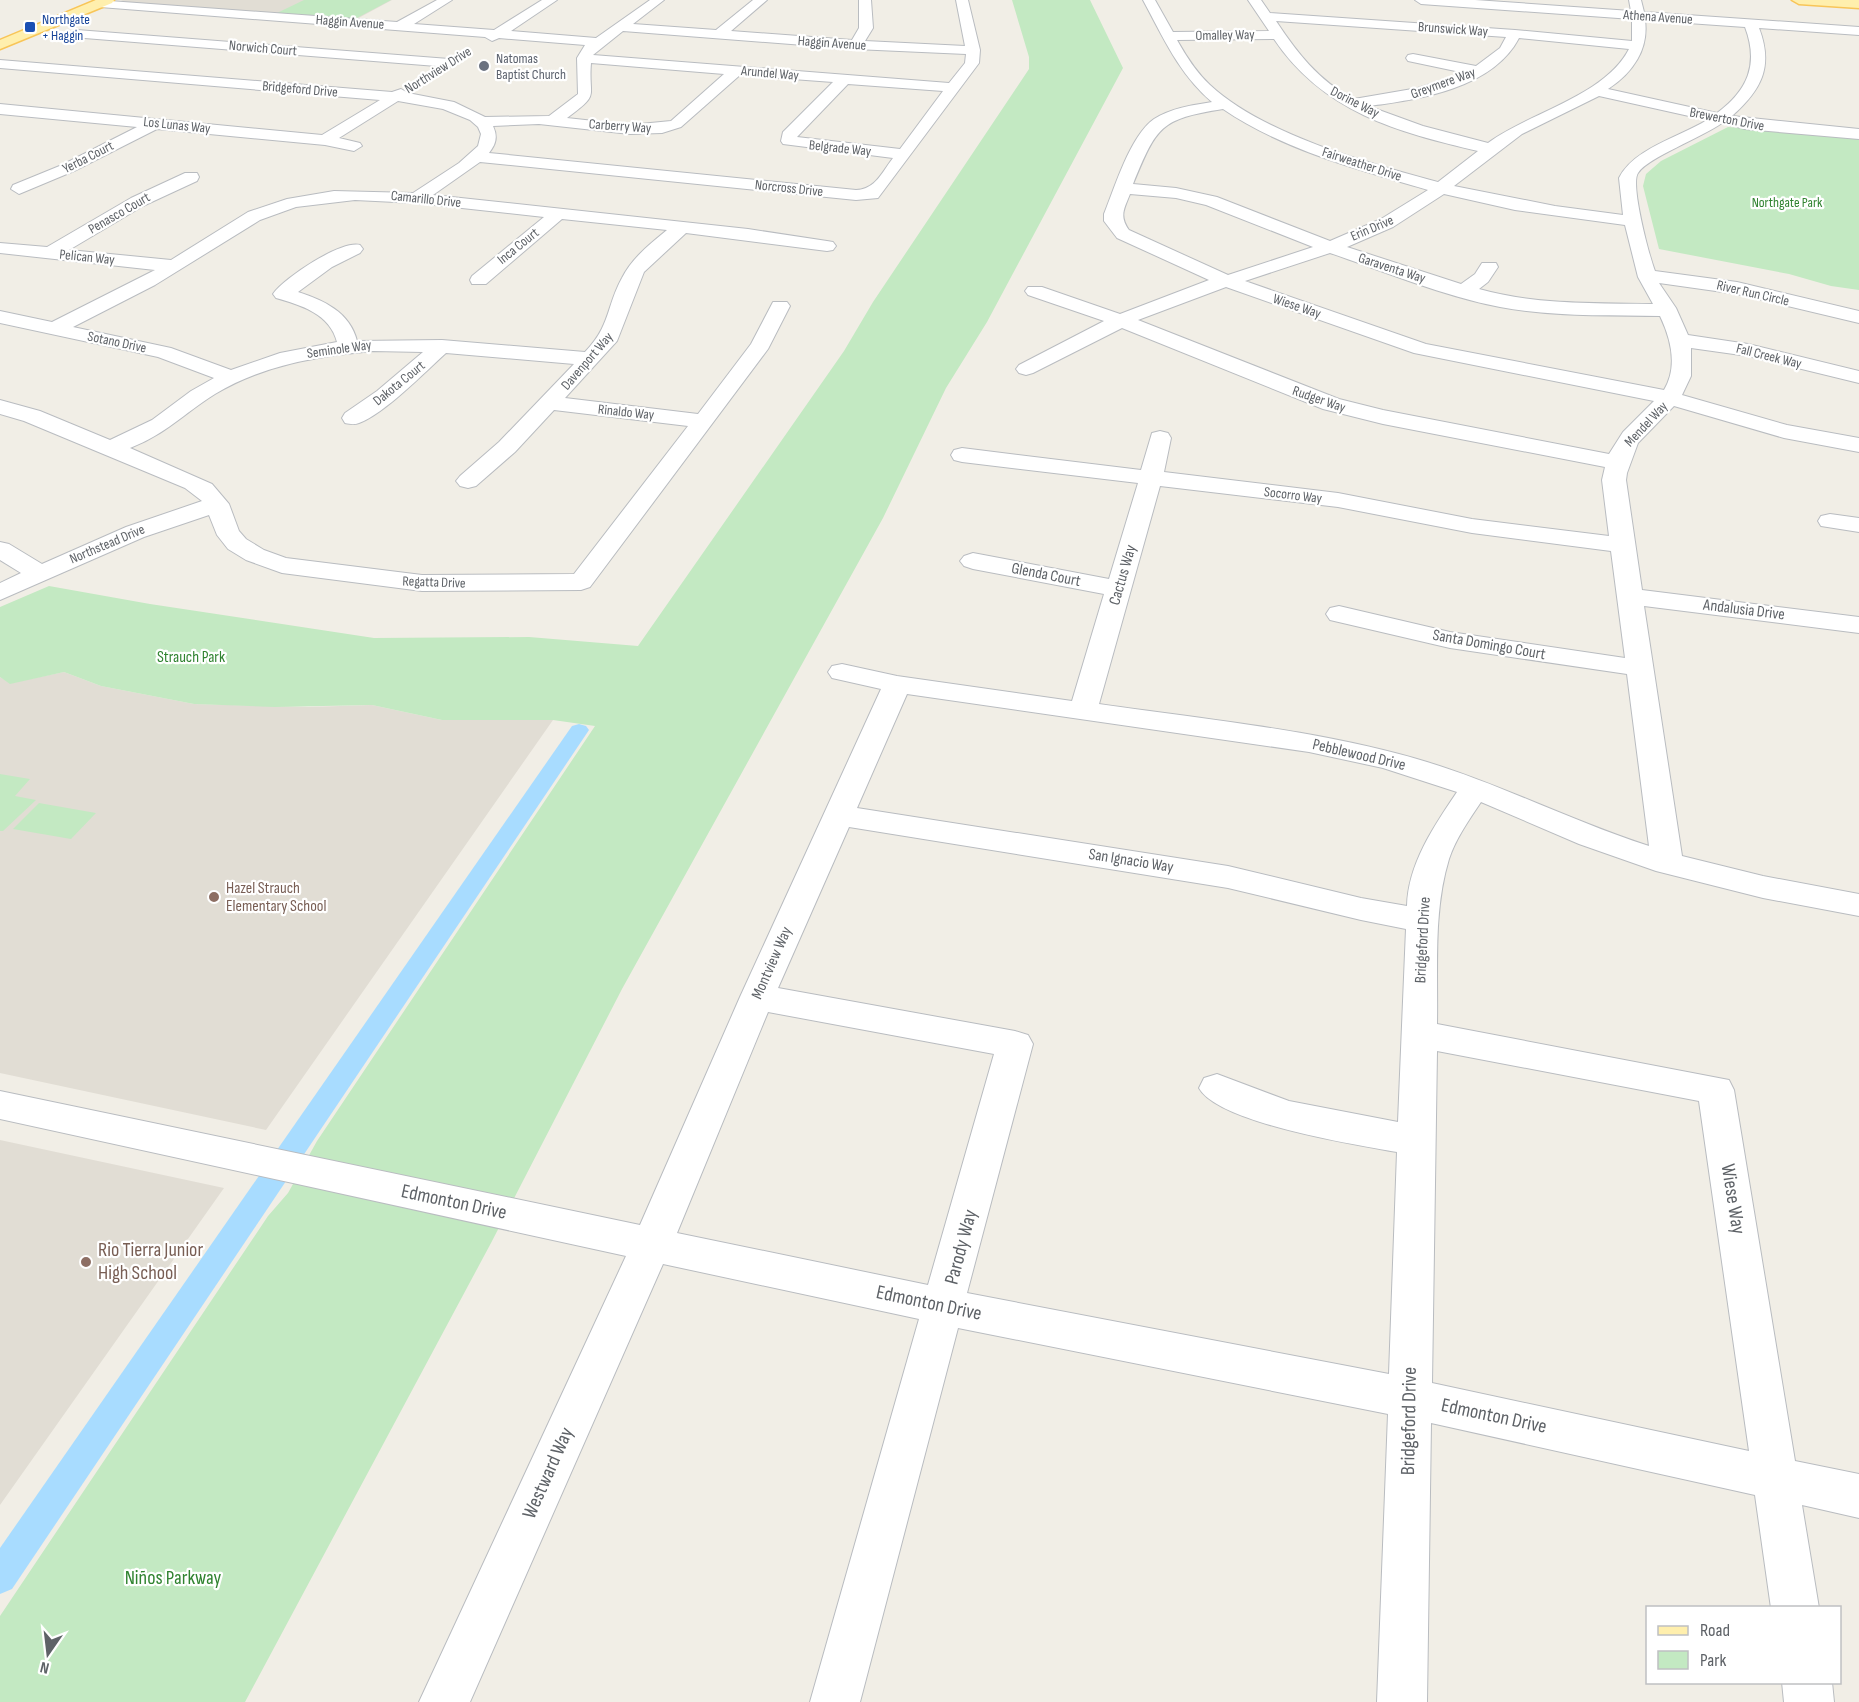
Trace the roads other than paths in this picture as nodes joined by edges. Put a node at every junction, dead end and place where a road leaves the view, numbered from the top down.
1 (446, 0) edge
2 (551, 0) edge
3 (658, 0) edge
4 (761, 0) edge
5 (865, 0) edge
6 (962, 0) edge
7 (1149, 0) edge
8 (1254, 0) edge
9 (1421, 0) edge
10 (1799, 0) edge
11 (103, 1) edge
12 (1835, 1) edge
13 (1859, 4) edge
14 (1637, 8) edge
15 (196, 10) junction
16 (1268, 17) junction
17 (1751, 24) junction
18 (400, 26) junction
19 (620, 27) junction
20 (1859, 32) edge
21 (77, 34) dead end
22 (497, 34) junction
23 (719, 34) junction
24 (1515, 34) junction
25 (1280, 35) junction
26 (1169, 36) junction
27 (134, 38) junction
28 (598, 42) junction
29 (0, 45) edge
30 (479, 45) dead end
31 (855, 45) junction
32 (1638, 46) junction
33 (973, 50) junction
34 (584, 58) junction
35 (1413, 58) dead end
36 (455, 60) joint
37 (0, 64) edge
38 (737, 70) junction
39 (1478, 71) junction
40 (431, 74) dead end
41 (845, 79) junction
42 (413, 86) dead end
43 (955, 88) junction
44 (1597, 91) junction
45 (395, 97) junction
46 (1354, 103) junction
47 (1226, 104) junction
48 (0, 109) edge
49 (1718, 119) junction
50 (553, 120) junction
51 (483, 122) junction
52 (156, 123) junction
53 (1859, 134) edge
54 (325, 140) junction
55 (354, 146) dead end
56 (1492, 149) junction
57 (904, 154) junction
58 (477, 157) junction
59 (191, 177) dead end
60 (1442, 188) junction
61 (19, 189) dead end
62 (1124, 189) junction
63 (1245, 194) dead end
64 (416, 198) junction
65 (1219, 204) junction
66 (559, 213) junction
67 (1635, 221) junction
68 (682, 227) junction
69 (827, 246) dead end
70 (1327, 246) junction
71 (0, 248) edge
72 (354, 249) dead end
73 (50, 253) junction
74 (175, 266) junction
75 (1489, 267) dead end
76 (1647, 276) junction
77 (479, 280) dead end
78 (1226, 281) junction
79 (1035, 291) dead end
80 (1463, 291) junction
81 (780, 306) dead end
82 (1667, 310) junction
83 (0, 317) edge
84 (1859, 317) edge
85 (1122, 321) junction
86 (55, 328) junction
87 (1678, 340) junction
88 (348, 346) junction
89 (442, 346) junction
90 (591, 359) junction
91 (1026, 369) dead end
92 (232, 377) junction
93 (1859, 377) edge
94 (1670, 398) junction
95 (549, 403) junction
96 (0, 407) edge
97 (353, 418) dead end
98 (704, 421) junction
99 (1160, 438) dead end
100 (1859, 445) edge
101 (111, 448) junction
102 (963, 455) dead end
103 (1617, 462) junction
104 (1151, 478) junction
105 (468, 481) dead end
106 (217, 504) junction
107 (1830, 521) dead end
108 (1859, 525) edge
109 (1622, 545) junction
110 (0, 549) edge
111 (973, 561) dead end
112 (39, 573) junction
113 (1119, 589) junction
114 (0, 592) edge
115 (1629, 596) junction
116 (1339, 614) dead end
117 (1859, 625) edge
118 (1640, 668) junction
119 (842, 672) dead end
120 (897, 684) junction
121 (1083, 711) junction
122 (1475, 788) junction
123 (838, 815) junction
124 (1667, 864) junction
125 (1859, 905) edge
126 (1421, 920) junction
127 (756, 997) junction
128 (1418, 1034) junction
129 (1217, 1088) dead end
130 (0, 1105) edge
131 (1416, 1140) junction
132 (652, 1244) junction
133 (945, 1307) junction
134 (1409, 1398) junction
135 (1775, 1478) junction
136 (1859, 1496) edge
137 (1795, 1606) edge
138 (1806, 1684) edge
139 (444, 1702) edge
140 (835, 1702) edge
141 (1402, 1702) edge
142 (1809, 1702) edge

1 - 18 street
2 - 22 street, Northview Drive
3 - 19 street
4 - 23 street
5 - 31 street
6 - 33 street
7 - 26 street, Fairweather Drive
8 - 16 street, Dorine Way
9 - 14 street, Athena Avenue
10 - 12 main road
11 - 15 street, Haggin Avenue
11 - 29 main road
12 - 13 main road
14 - 17 street, Athena Avenue
14 - 32 street
15 - 18 street, Haggin Avenue
15 - 27 street
16 - 24 street, Brunswick Way
16 - 25 street, Dorine Way
17 - 20 street, Athena Avenue
17 - 49 street, Mendel Way
18 - 22 street, Haggin Avenue
19 - 23 street, Haggin Avenue
19 - 28 street
21 - 27 street, Norwich Court
22 - 28 street, Haggin Avenue
22 - 30 street, Northview Drive
23 - 31 street, Haggin Avenue
24 - 32 street, Brunswick Way
24 - 39 street, Greymere Way
25 - 26 street, Omalley Way
25 - 46 street, Dorine Way
26 - 47 street, Fairweather Drive
27 - 36 street, Norwich Court
28 - 34 street
31 - 33 street, Haggin Avenue
32 - 44 street, Erin Drive
33 - 43 street, Norcross Drive
34 - 38 street, Arundel Way
34 - 50 street
35 - 39 street
36 - 40 street, Northview Drive
37 - 45 street, Bridgeford Drive
38 - 41 street, Arundel Way
38 - 50 street, Carberry Way
39 - 46 street, Greymere Way
41 - 43 street, Arundel Way
41 - 57 street, Belgrade Way
42 - 45 street, Northview Drive
43 - 57 street, Norcross Drive
44 - 49 street, Brewerton Drive
44 - 56 street, Erin Drive
45 - 51 street, Bridgeford Drive
45 - 54 street, Northview Drive
46 - 56 street, Dorine Way
47 - 60 street, Fairweather Drive
47 - 62 street, Wiese Way
48 - 52 street, Los Lunas Way
49 - 53 street, Brewerton Drive
49 - 67 street, Mendel Way
50 - 51 street, Carberry Way
51 - 58 street
52 - 54 street, Los Lunas Way
52 - 61 street, Yerba Court
54 - 55 street, Los Lunas Way
56 - 60 street, Erin Drive
57 - 58 street, Norcross Drive
58 - 64 street
59 - 73 street, Penasco Court
60 - 67 street, Fairweather Drive
60 - 70 street, Erin Drive
62 - 65 street, Garaventa Way
62 - 78 street, Wiese Way
63 - 65 street
64 - 66 street, Camarillo Drive
64 - 74 street, Camarillo Drive
65 - 70 street, Garaventa Way
66 - 68 street, Camarillo Drive
66 - 77 street, Inca Court
67 - 76 street, Mendel Way
68 - 69 street, Camarillo Drive
68 - 90 street, Davenport Way
70 - 78 street, Erin Drive
70 - 80 street, Garaventa Way
71 - 73 street, Pelican Way
72 - 88 street
73 - 74 street, Pelican Way
74 - 86 street, Camarillo Drive
75 - 80 street
76 - 82 street, Mendel Way
76 - 84 street, River Run Circle
78 - 85 street, Erin Drive
78 - 94 street, Wiese Way
79 - 85 street, Rudger Way
80 - 82 street, Garaventa Way
81 - 98 street, Regatta Drive
82 - 87 street, Mendel Way
83 - 86 street, Sotano Drive
85 - 91 street, Erin Drive
85 - 103 street, Rudger Way
86 - 92 street, Sotano Drive
87 - 93 street, Fall Creek Way
87 - 94 street, Mendel Way
88 - 89 street, Seminole Way
88 - 92 street, Seminole Way
89 - 90 street, Seminole Way
89 - 97 street, Dakota Court
90 - 95 street, Davenport Way
92 - 101 street, Seminole Way
94 - 100 street
94 - 103 street, Mendel Way
95 - 98 street, Rinaldo Way
95 - 105 street, Davenport Way
96 - 101 street, Regatta Drive
98 - 106 street, Regatta Drive
99 - 104 street, Cactus Way
101 - 106 street, Regatta Drive
102 - 104 street, Socorro Way
103 - 109 street, Mendel Way
104 - 109 street, Socorro Way
104 - 113 street, Cactus Way
106 - 112 street, Northstead Drive
107 - 108 street
109 - 115 street, Mendel Way
110 - 112 street
111 - 113 street, Glenda Court
112 - 114 street, Northstead Drive
113 - 121 street, Cactus Way
115 - 117 street, Andalusia Drive
115 - 118 street, Mendel Way
116 - 118 street, Santa Domingo Court
118 - 124 street, Mendel Way
119 - 120 street, Pebblewood Drive
120 - 121 street, Pebblewood Drive
120 - 123 street, Montview Way
121 - 122 street, Pebblewood Drive
122 - 124 street, Pebblewood Drive
122 - 126 street, Bridgeford Drive
123 - 126 street, San Ignacio Way
123 - 127 street, Montview Way
124 - 125 street, Pebblewood Drive
126 - 128 street, Bridgeford Drive
127 - 132 street, Montview Way
127 - 133 street, Parody Way
128 - 131 street, Bridgeford Drive
128 - 135 street, Wiese Way
129 - 131 street
130 - 132 street, Edmonton Drive
131 - 134 street, Bridgeford Drive
132 - 133 street, Edmonton Drive
132 - 139 street, Westward Way
133 - 134 street, Edmonton Drive
133 - 140 street, Parody Way
134 - 135 street, Edmonton Drive
134 - 141 street, Bridgeford Drive
135 - 136 street, Edmonton Drive
135 - 137 street, Wiese Way
138 - 142 street

